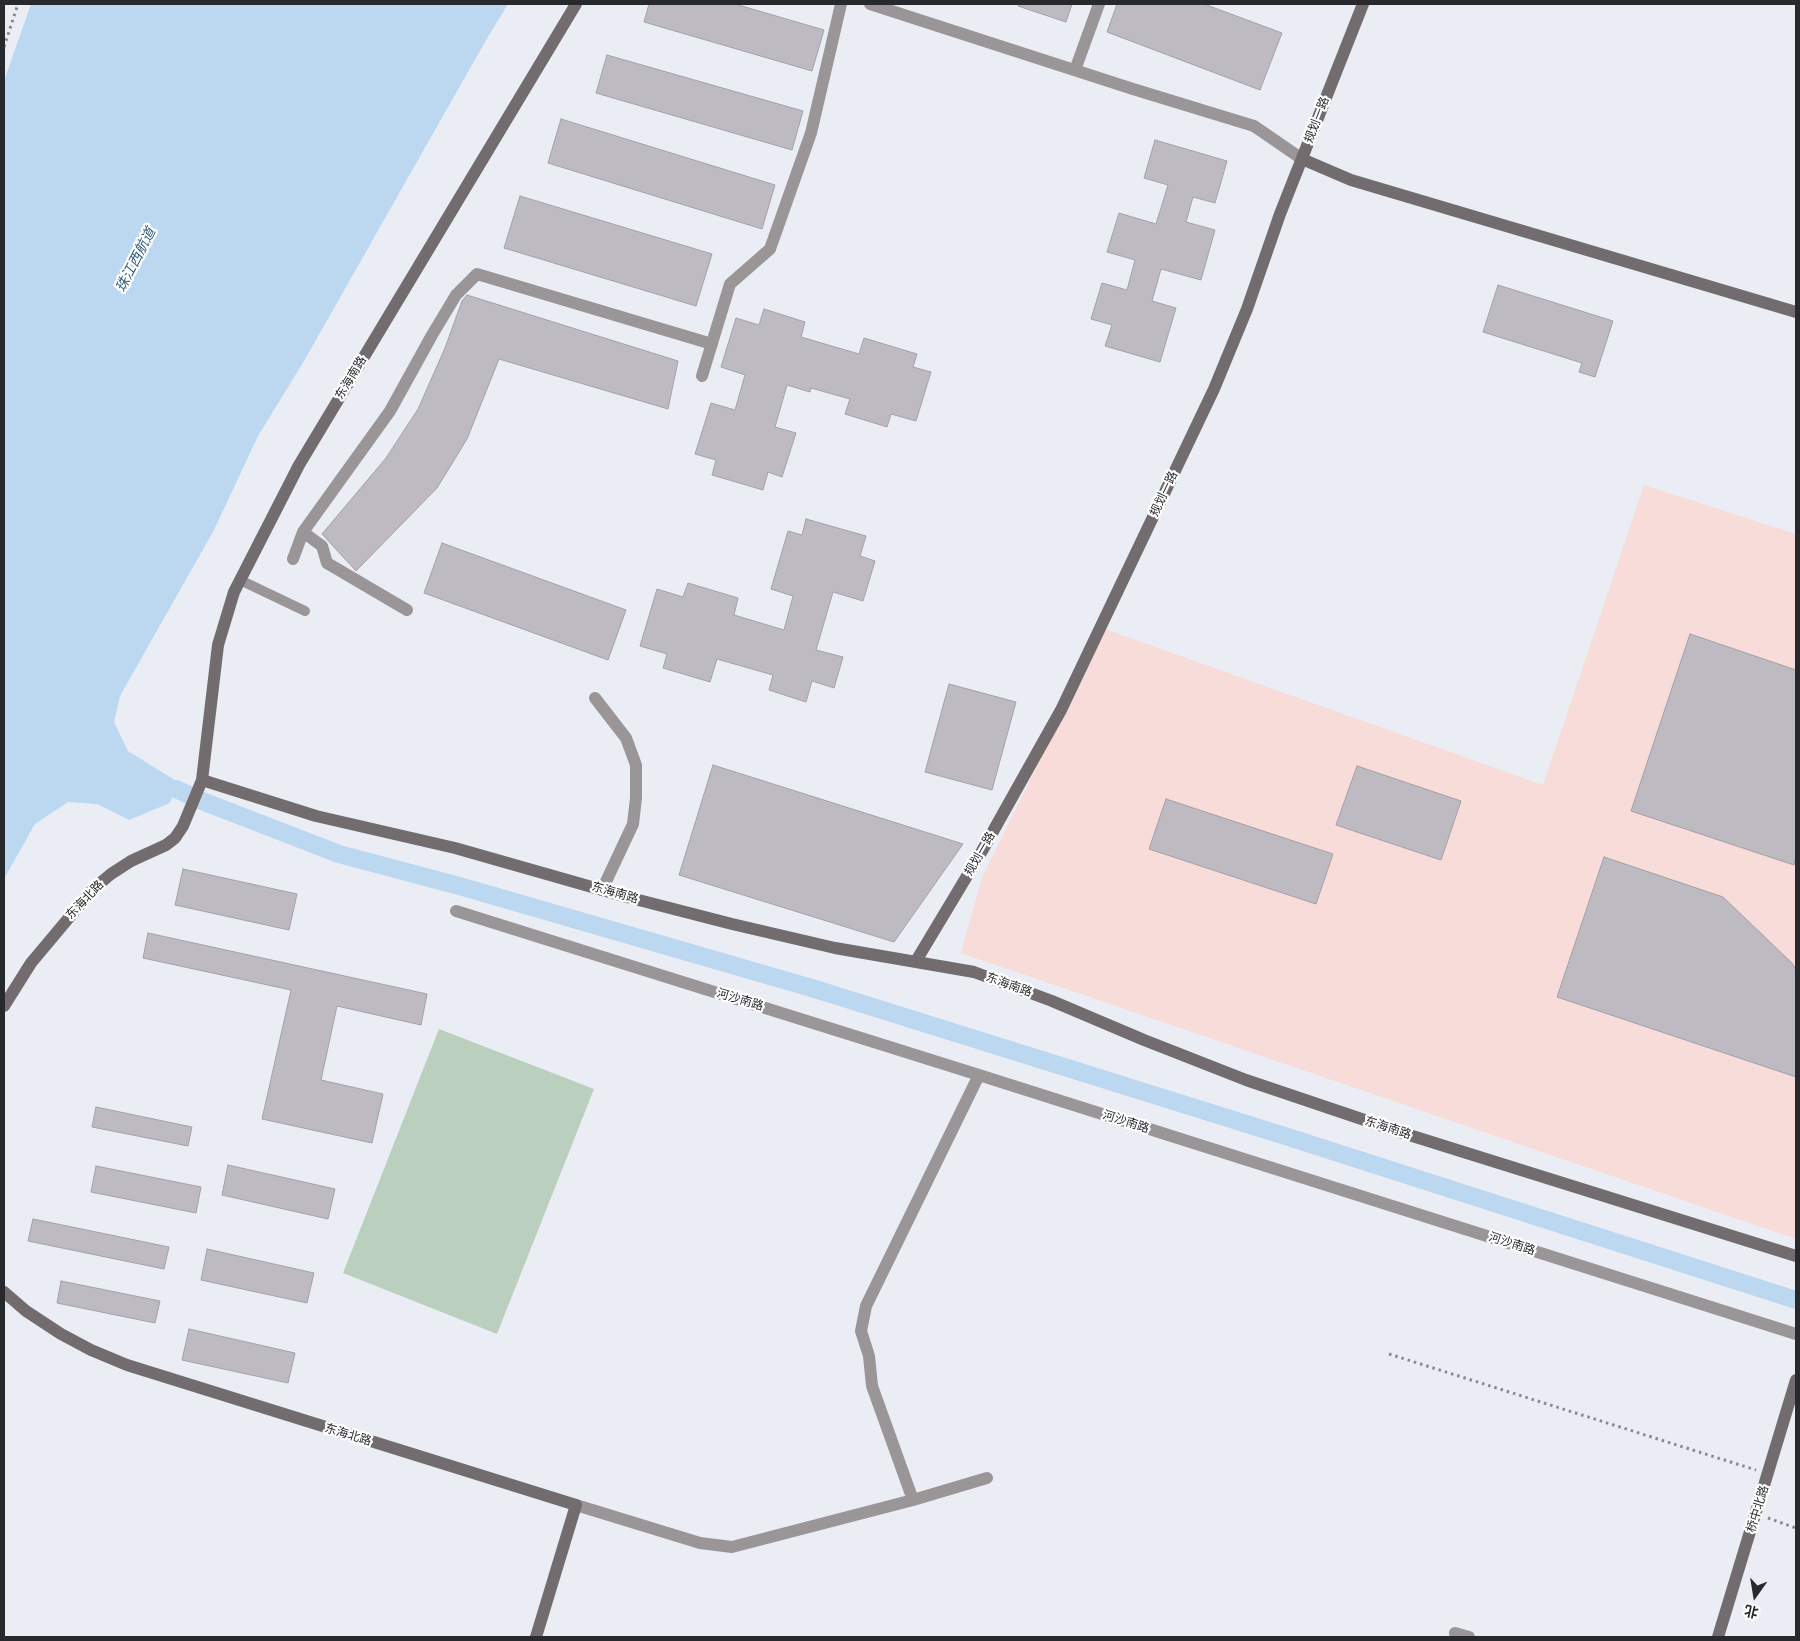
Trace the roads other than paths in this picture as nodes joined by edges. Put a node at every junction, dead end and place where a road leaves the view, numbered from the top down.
1 (576, 4) edge
2 (841, 4) edge
3 (870, 4) edge
4 (1099, 4) edge
5 (1363, 4) edge
6 (1075, 70) junction
7 (1302, 159) junction
8 (1796, 312) edge
9 (712, 344) junction
10 (702, 376) dead end
11 (303, 532) junction
12 (293, 559) dead end
13 (240, 580) junction
14 (407, 610) dead end
15 (305, 611) dead end
16 (595, 698) dead end
17 (202, 780) junction
18 (187, 819) joint
19 (602, 890) junction
20 (456, 911) dead end
21 (916, 962) junction
22 (4, 1006) edge
23 (978, 1075) junction
24 (1796, 1256) edge
25 (4, 1292) edge
26 (1796, 1334) edge
27 (1796, 1380) edge
28 (987, 1478) dead end
29 (913, 1500) junction
30 (576, 1505) junction
31 (1455, 1633) dead end
32 (536, 1637) edge
33 (1469, 1637) edge
34 (1718, 1637) edge

1 - 13 street, 东海南路
2 - 9 street
3 - 6 street
4 - 6 street
5 - 7 street, 规划一路
6 - 7 street
7 - 8 street
7 - 21 street, 规划一路
9 - 10 street
9 - 11 street
11 - 12 street
11 - 14 street
13 - 15 lane
13 - 17 street, 东海南路
16 - 19 street
17 - 18 street, 东海南路
17 - 19 street, 东海南路
18 - 22 street, 东海北路
19 - 21 street, 东海南路
20 - 23 street, 河沙南路
21 - 24 street, 东海南路
23 - 26 street, 河沙南路
23 - 29 street
25 - 30 street, 东海北路
27 - 34 street, 桥中北路
28 - 29 street
29 - 30 street
30 - 32 street
31 - 33 street

